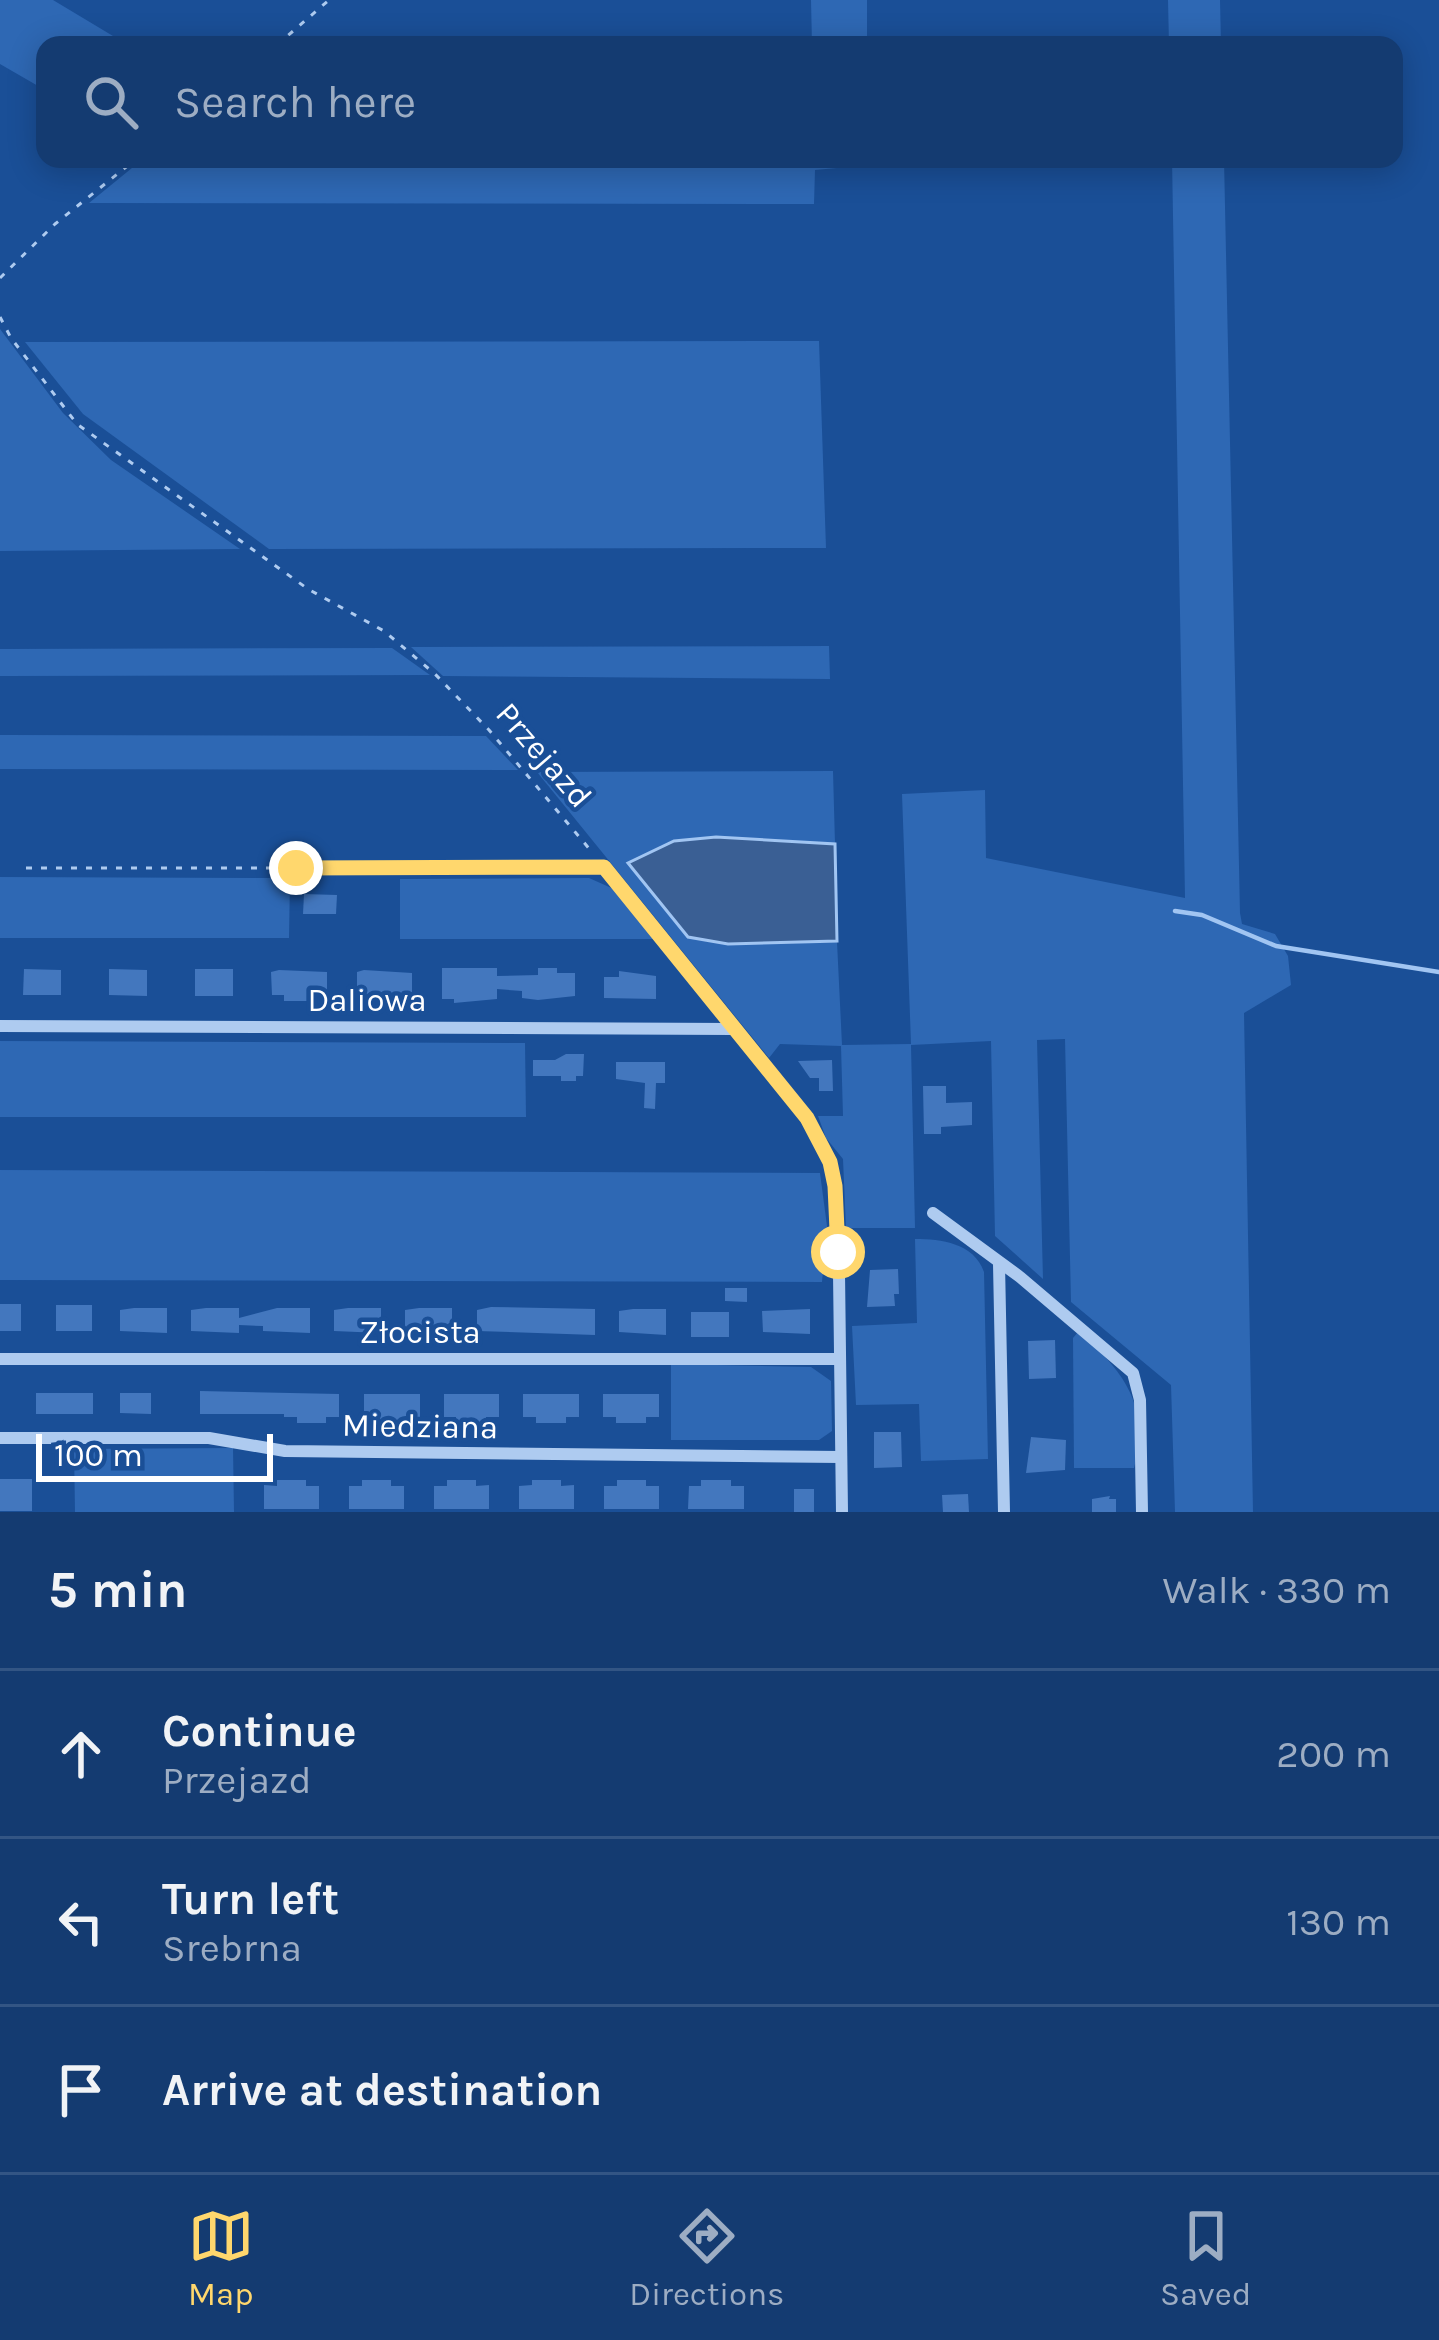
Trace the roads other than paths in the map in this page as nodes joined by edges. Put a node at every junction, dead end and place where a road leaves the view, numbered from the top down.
1 (296, 868) road end
2 (0, 1026) edge
3 (734, 1028) junction
4 (933, 1213) dead end
5 (999, 1264) junction
6 (0, 1359) edge
7 (840, 1359) junction
8 (0, 1438) edge
9 (841, 1456) junction
10 (842, 1512) edge
11 (1004, 1512) edge
12 (1142, 1512) edge

1 - 3 street
2 - 3 street, Daliowa
3 - 7 street
4 - 5 street
5 - 11 street
5 - 12 street
6 - 7 street, Złocista
7 - 9 street
8 - 9 street, Miedziana
9 - 10 street

